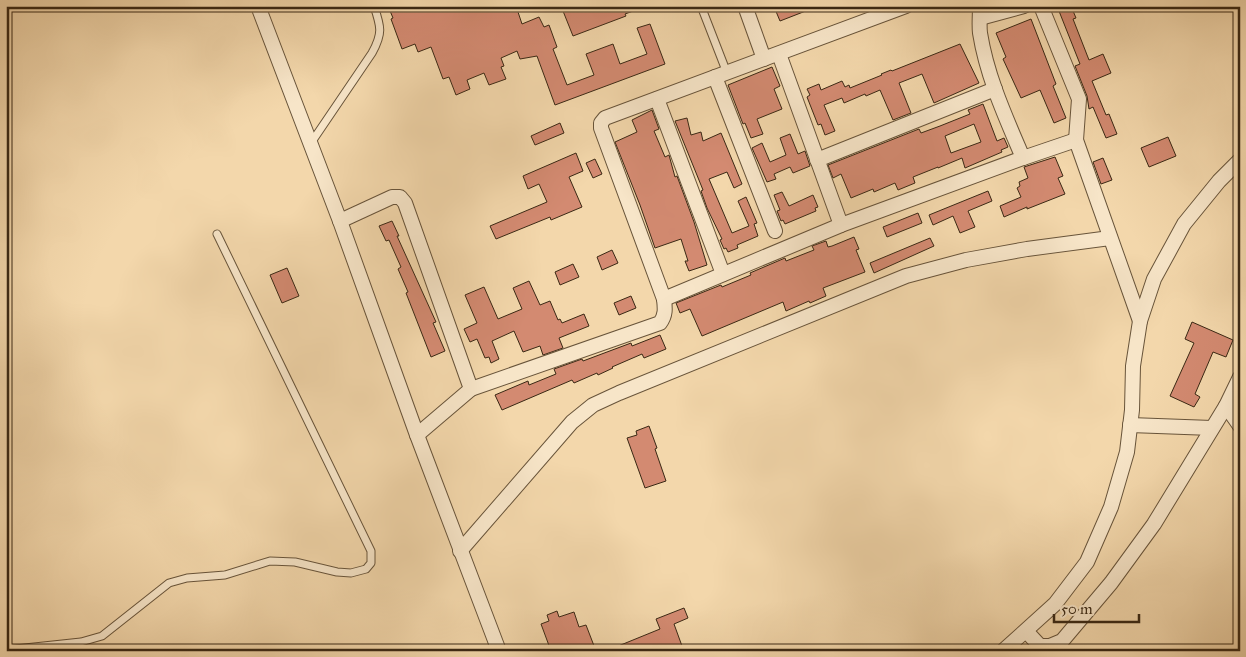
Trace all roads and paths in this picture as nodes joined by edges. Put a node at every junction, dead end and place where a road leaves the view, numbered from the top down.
1 (258, 6) edge
2 (374, 6) edge
3 (701, 6) edge
4 (745, 6) edge
5 (906, 6) edge
6 (1024, 6) edge
7 (1041, 6) edge
8 (980, 12) edge
9 (779, 54) junction
10 (764, 59) junction
11 (721, 75) junction
12 (995, 90) junction
13 (657, 99) junction
14 (1076, 140) junction
15 (310, 144) junction
16 (1022, 158) junction
17 (817, 160) junction
18 (1240, 160) edge
19 (340, 221) junction
20 (841, 225) junction
21 (775, 231) dead end
22 (217, 234) dead end
23 (1110, 238) junction
24 (723, 274) junction
25 (664, 299) junction
26 (1140, 321) junction
27 (1240, 377) edge
28 (471, 388) junction
29 (1226, 406) junction
30 (1130, 426) junction
31 (1240, 426) edge
32 (1212, 428) junction
33 (417, 435) junction
34 (460, 552) junction
35 (1026, 631) junction
36 (6, 650) edge
37 (499, 651) edge
38 (1003, 651) edge

1 - 15 street
2 - 15 lane
3 - 11 lane
4 - 10 street
5 - 9 street
6 - 8 street
7 - 14 street
8 - 12 street
9 - 10 street
9 - 17 street
10 - 11 street
11 - 13 street
11 - 21 street
12 - 16 street
12 - 17 street
13 - 24 street
13 - 25 street
14 - 16 street
14 - 23 street
15 - 19 street
16 - 20 street
17 - 20 street
18 - 26 street
19 - 28 street
19 - 33 street
20 - 24 street
22 - 36 lane
23 - 26 street
23 - 34 street
24 - 25 street
25 - 28 street
26 - 30 street
27 - 29 street
28 - 33 street
29 - 31 street
29 - 32 street
30 - 32 street
30 - 35 street
32 - 35 street
33 - 34 street
34 - 37 street
35 - 38 street

